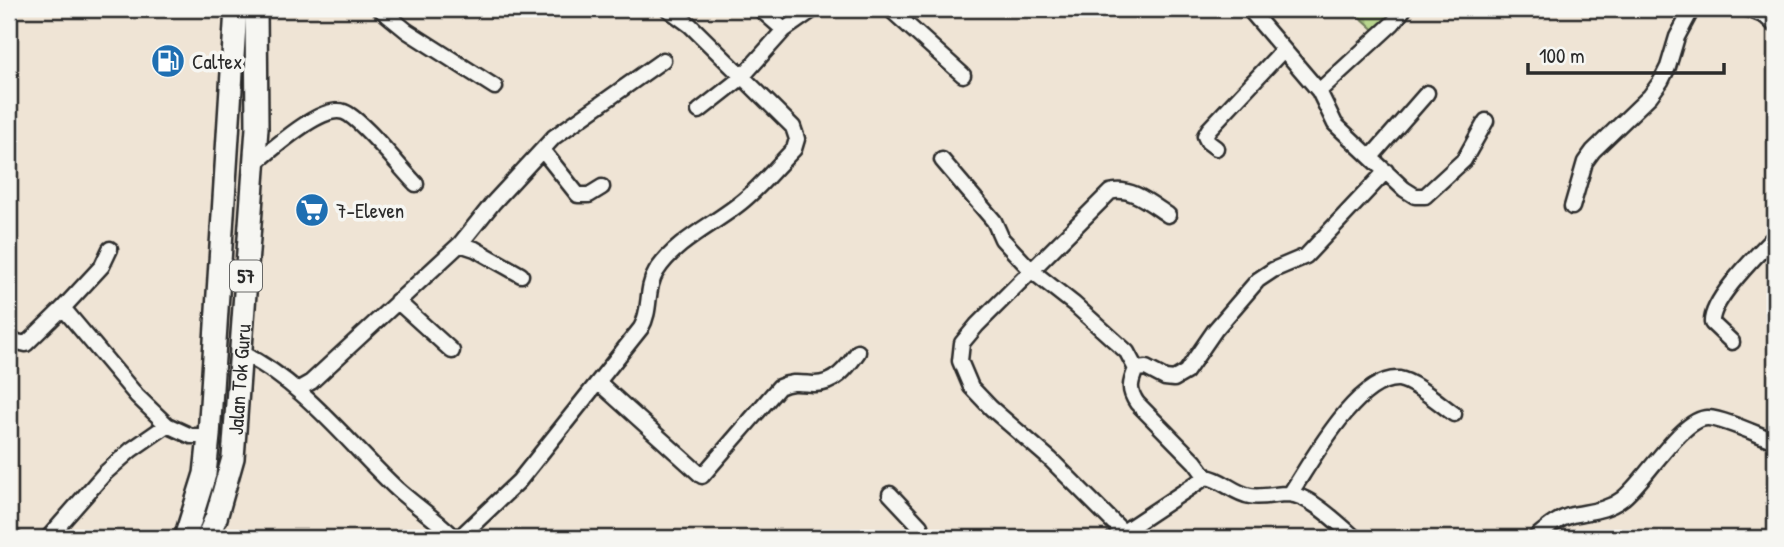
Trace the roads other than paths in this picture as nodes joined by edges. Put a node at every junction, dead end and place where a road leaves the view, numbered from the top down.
1 (236, 9) edge
2 (256, 9) edge
3 (380, 9) edge
4 (668, 9) edge
5 (760, 9) edge
6 (814, 9) edge
7 (890, 9) edge
8 (1249, 9) edge
9 (1404, 9) edge
10 (1692, 9) edge
11 (1748, 9) edge
12 (1775, 24) edge
13 (784, 30) junction
14 (1283, 50) junction
15 (663, 60) dead end
16 (963, 75) dead end
17 (741, 78) junction
18 (495, 88) dead end
19 (1319, 91) junction
20 (1427, 93) dead end
21 (699, 111) dead end
22 (1486, 121) dead end
23 (1216, 148) dead end
24 (542, 151) junction
25 (1371, 157) junction
26 (942, 160) dead end
27 (253, 164) junction
28 (1386, 170) junction
29 (416, 184) dead end
30 (602, 187) dead end
31 (1572, 208) dead end
32 (223, 213) junction
33 (250, 214) junction
34 (1168, 215) dead end
35 (1775, 236) edge
36 (460, 244) junction
37 (110, 249) dead end
38 (1032, 271) junction
39 (521, 275) dead end
40 (397, 301) junction
41 (63, 308) junction
42 (9, 340) edge
43 (1732, 342) dead end
44 (452, 351) dead end
45 (240, 352) junction
46 (859, 352) dead end
47 (1136, 369) junction
48 (598, 382) junction
49 (297, 390) junction
50 (1454, 414) dead end
51 (167, 425) junction
52 (209, 436) junction
53 (1775, 441) edge
54 (1206, 477) junction
55 (890, 494) dead end
56 (1290, 494) junction
57 (9, 535) edge
58 (1121, 536) edge
59 (14, 538) edge
60 (48, 538) edge
61 (185, 538) edge
62 (207, 538) edge
63 (457, 538) edge
64 (924, 538) edge
65 (1355, 538) edge
66 (1535, 538) edge

1 - 32 main road, Jalan Tok Guru / 57
2 - 27 main road, Jalan Tok Guru / 57
3 - 18 street
4 - 17 street
5 - 13 street
6 - 13 street
7 - 16 street
8 - 14 street
9 - 19 street
10 - 31 street
11 - 12 street
13 - 17 street
14 - 19 street
14 - 23 street
15 - 24 street
17 - 21 street
17 - 48 street
19 - 25 street
20 - 25 street
22 - 28 street
24 - 30 street
24 - 36 street
25 - 28 street
26 - 38 street
27 - 29 street
27 - 33 main road, Jalan Tok Guru / 57
28 - 47 street
32 - 33 main road
32 - 52 main road, Jalan Tok Guru / 57
33 - 45 main road, Jalan Tok Guru / 57
34 - 38 street
35 - 43 street
36 - 39 street
36 - 40 street
37 - 41 street
38 - 47 street
38 - 58 street
40 - 44 street
40 - 49 street
41 - 42 street
41 - 51 street
45 - 49 street
45 - 62 main road, Jalan Tok Guru / 57
46 - 48 street
47 - 54 street
48 - 63 street
49 - 63 street
50 - 56 street
51 - 52 street
51 - 60 street
52 - 61 main road, Jalan Tok Guru / 57
53 - 66 street
54 - 56 street
54 - 58 street
55 - 64 street
56 - 65 street
57 - 59 street

